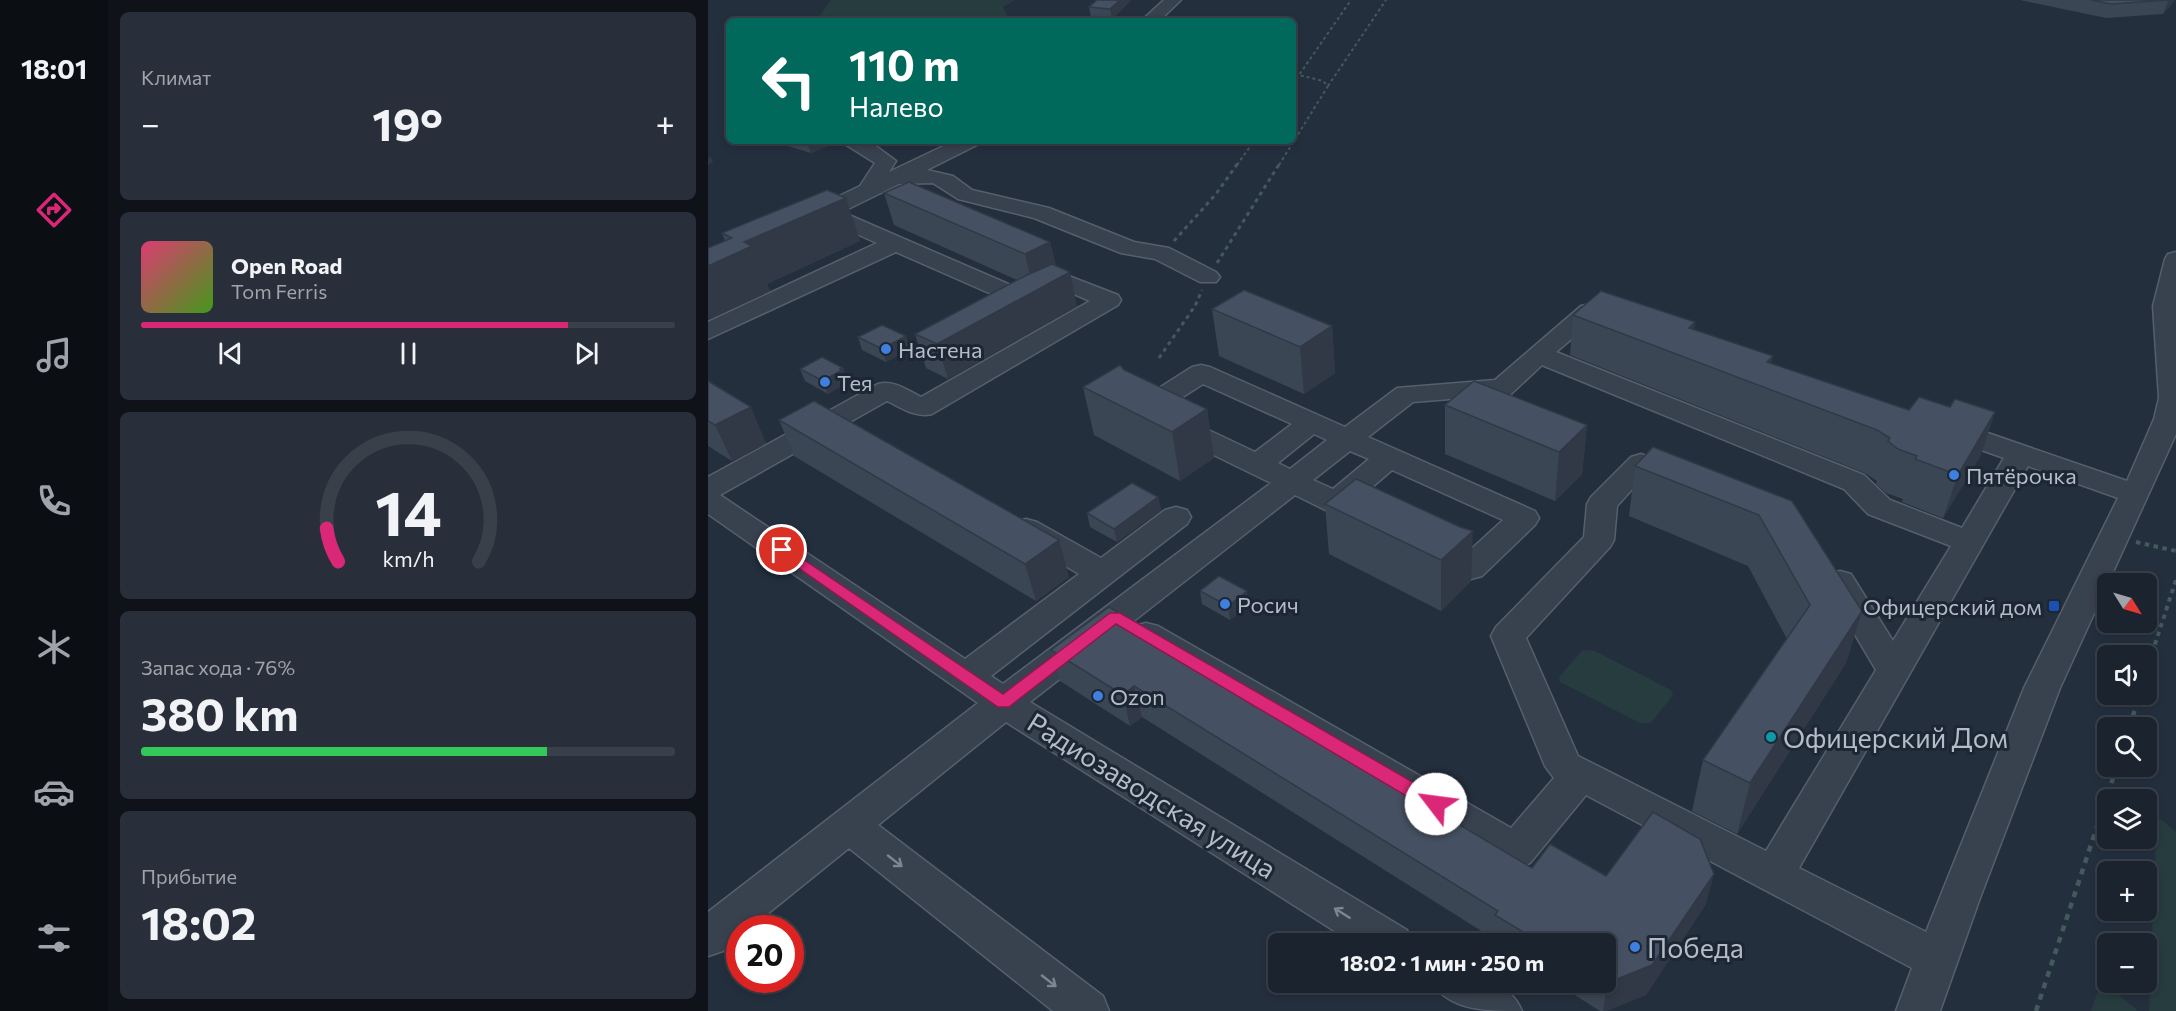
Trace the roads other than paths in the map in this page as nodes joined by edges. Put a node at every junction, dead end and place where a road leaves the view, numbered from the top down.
1 (1173, 0) edge
2 (1152, 18) edge
3 (859, 144) edge
4 (964, 144) edge
5 (892, 178) junction
6 (869, 189) junction
7 (824, 212) junction
8 (793, 228) edge
9 (896, 243) junction
10 (2174, 276) edge
11 (1209, 277) road end
12 (1634, 326) edge
13 (708, 331) edge
14 (1538, 354) junction
15 (1921, 420) edge
16 (833, 421) junction
17 (1312, 422) junction
18 (864, 438) edge
19 (1348, 438) junction
20 (2021, 454) junction
21 (1390, 457) junction
22 (1257, 465) junction
23 (1291, 481) junction
24 (1695, 485) edge
25 (708, 489) edge
26 (2133, 493) junction
27 (708, 500) edge
28 (1335, 502) junction
29 (999, 514) edge
30 (1176, 517) dead end
31 (1970, 542) junction
32 (1824, 558) edge
33 (1102, 573) junction
34 (1115, 616) junction
35 (1893, 669) junction
36 (968, 676) junction
37 (1004, 703) junction
38 (1580, 775) junction
39 (849, 825) junction
40 (1773, 875) junction
41 (1374, 933) edge
42 (708, 937) edge
43 (1938, 960) junction
44 (1471, 993) edge
45 (1087, 1011) edge
46 (1500, 1011) edge
47 (1918, 1011) edge

1 - 2 street
3 - 6 street
4 - 5 street
5 - 6 street
5 - 11 street
6 - 7 street
7 - 8 street
7 - 9 street
9 - 13 street
9 - 16 street
10 - 26 street
12 - 14 street
14 - 19 street
14 - 31 street
15 - 20 street
16 - 18 street
16 - 25 street
17 - 19 street
17 - 22 street
17 - 22 street
19 - 21 street
19 - 23 street
20 - 26 street
20 - 31 street
21 - 28 street
21 - 28 street
22 - 23 street
23 - 28 street
23 - 34 street
24 - 38 street
26 - 43 street
27 - 36 street, Радиозаводская улица
29 - 33 street
30 - 33 street
31 - 35 street
32 - 35 street
33 - 36 street
34 - 37 street
34 - 38 street
35 - 40 street
36 - 37 street, Радиозаводская улица
37 - 39 street
41 -> 37 street, Радиозаводская улица
38 - 40 street
39 - 42 street
39 -> 45 street
40 - 43 street
43 - 47 street
44 - 46 street

